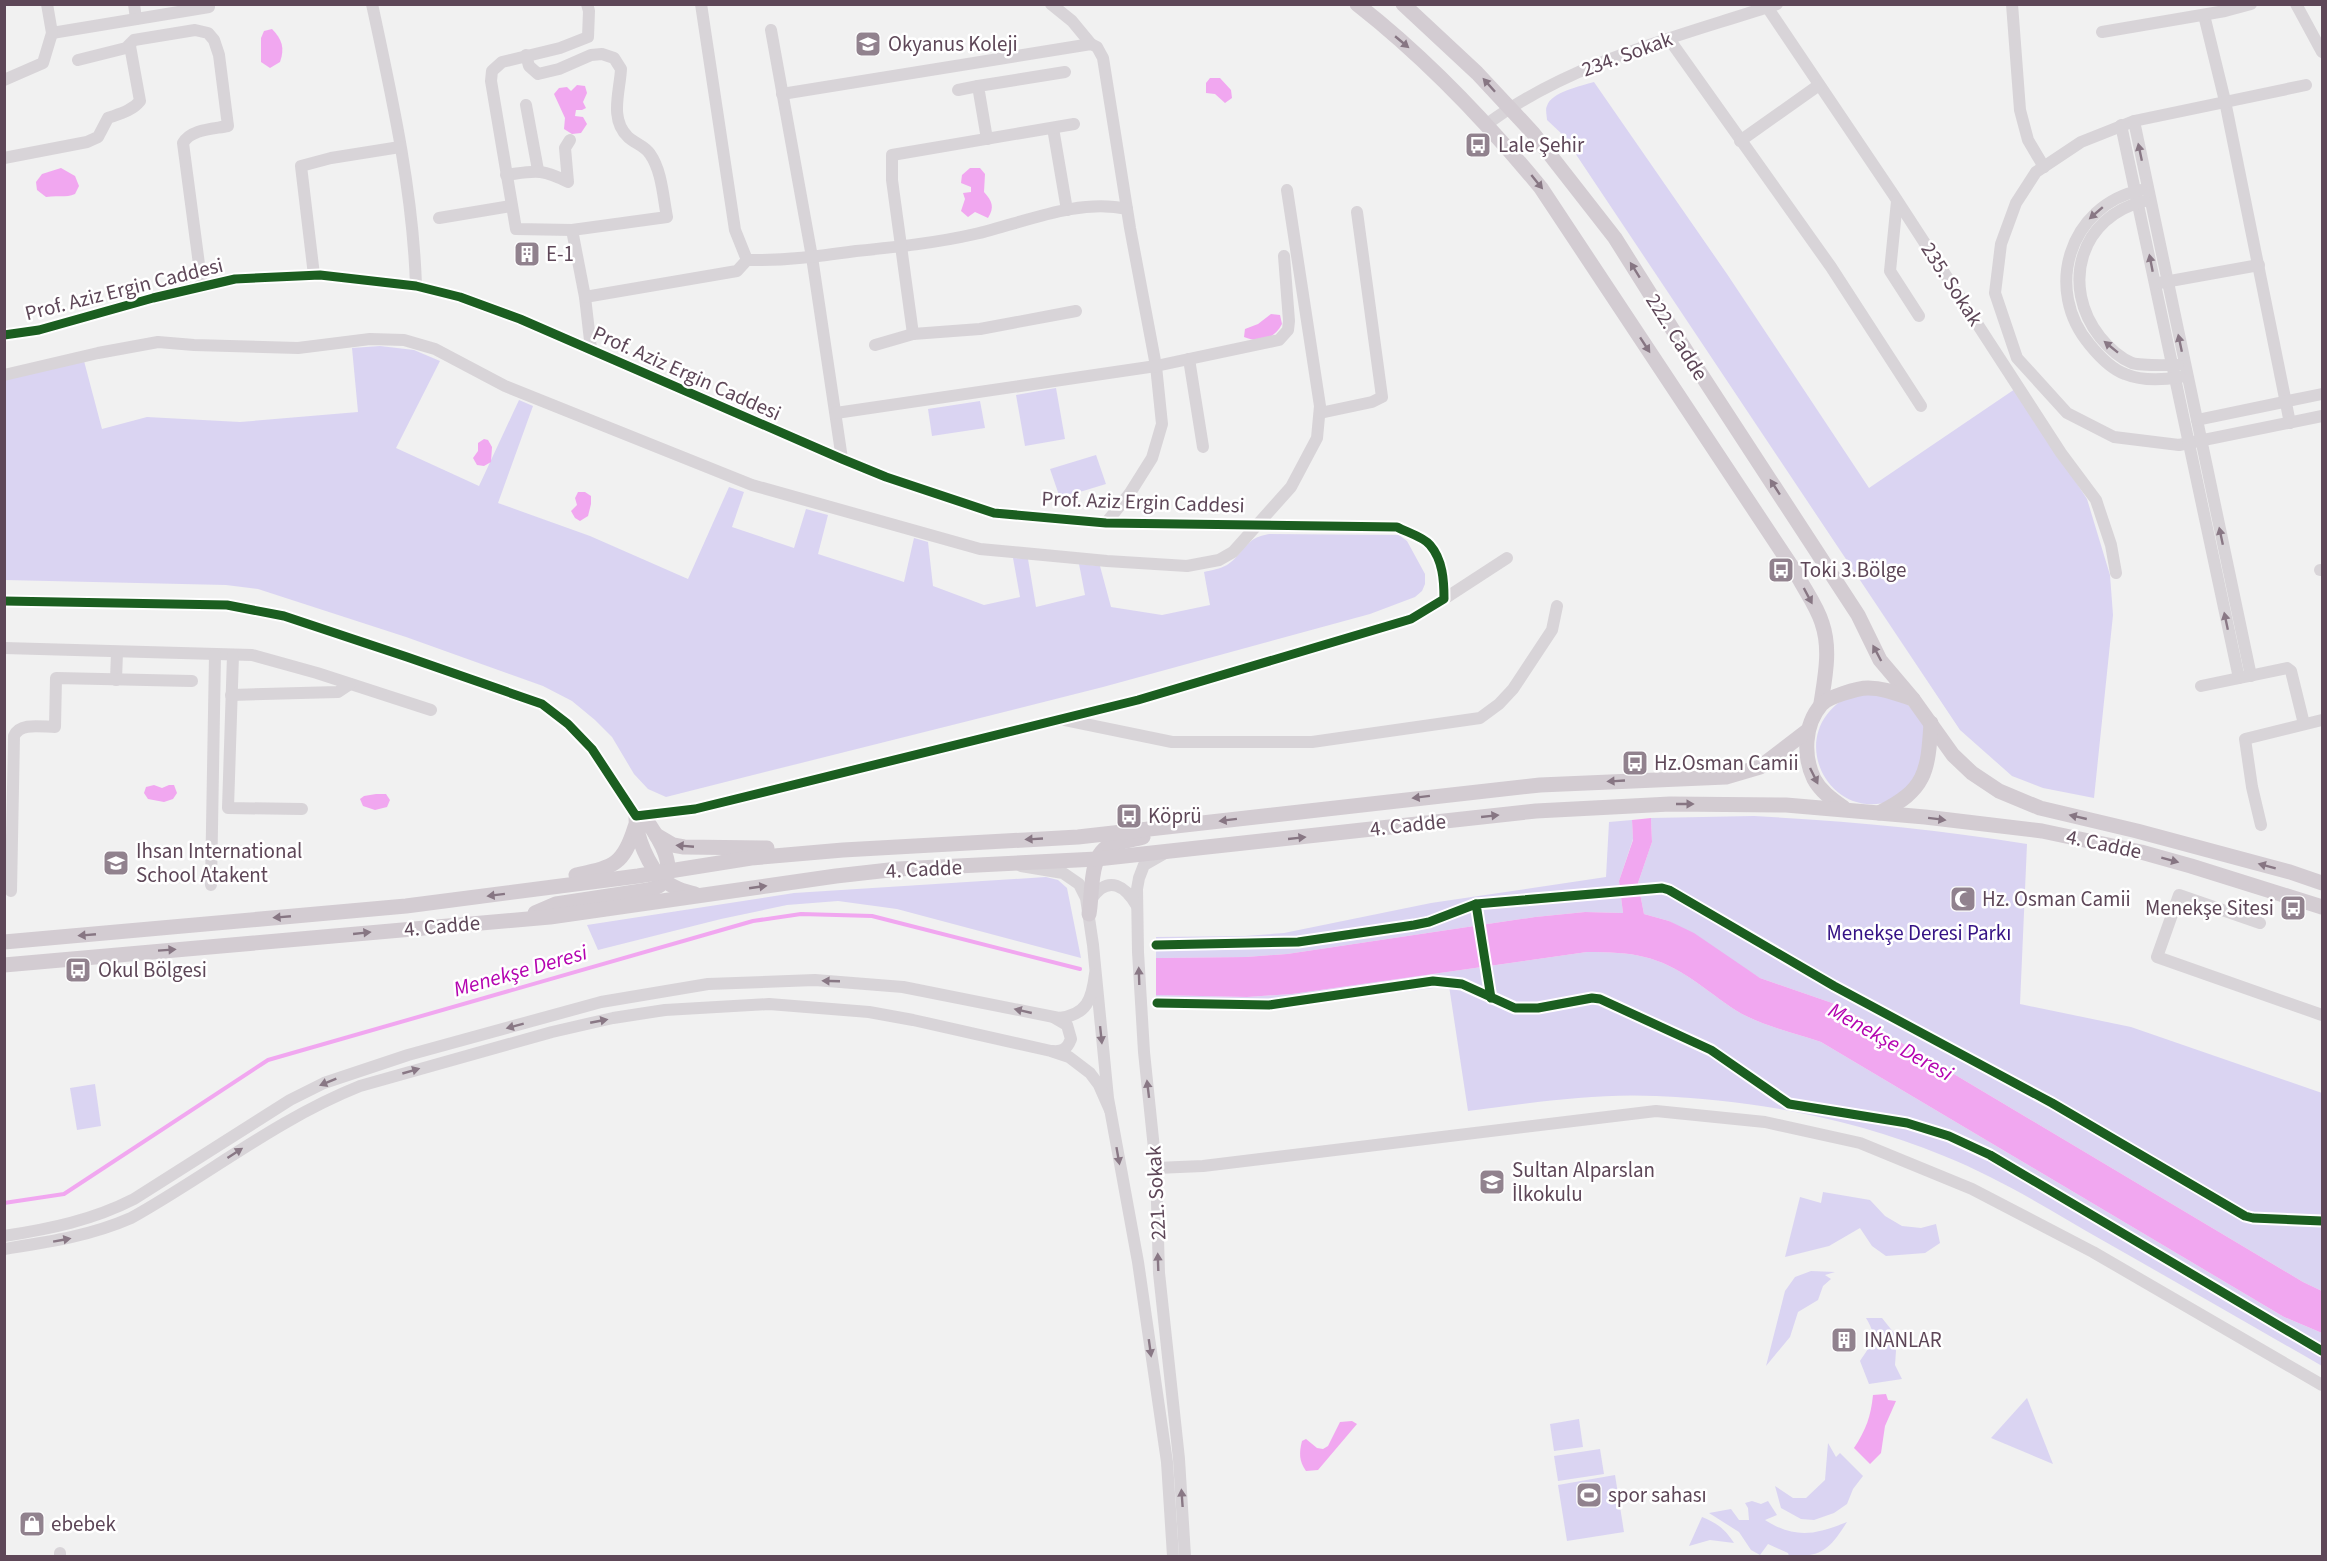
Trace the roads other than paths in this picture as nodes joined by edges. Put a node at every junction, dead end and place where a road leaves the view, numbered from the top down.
1 (47, 4) edge
2 (134, 4) edge
3 (208, 4) edge
4 (372, 4) edge
5 (587, 4) edge
6 (701, 4) edge
7 (1051, 4) edge
8 (1357, 4) edge
9 (1403, 4) edge
10 (2012, 4) edge
11 (2251, 4) edge
12 (2296, 4) edge
13 (1770, 6) edge
14 (2204, 15) junction
15 (136, 19) junction
16 (771, 30) dead end
17 (2102, 32) dead end
18 (52, 33) junction
19 (1669, 39) junction
20 (1091, 44) junction
21 (130, 46) junction
22 (2322, 52) edge
23 (526, 55) junction
24 (78, 60) dead end
25 (1065, 72) dead end
26 (4, 80) edge
27 (1819, 85) junction
28 (2306, 85) dead end
29 (978, 86) junction
30 (958, 90) dead end
31 (782, 94) junction
32 (2225, 101) junction
33 (526, 105) dead end
34 (1510, 108) junction
35 (2134, 121) junction
36 (1074, 124) dead end
37 (1487, 124) junction
38 (2121, 125) junction
39 (1053, 128) junction
40 (987, 139) junction
41 (570, 140) dead end
42 (1740, 141) junction
43 (400, 147) junction
44 (4, 158) edge
45 (2044, 167) junction
46 (538, 170) junction
47 (506, 175) junction
48 (1287, 190) dead end
49 (2143, 195) junction
50 (1897, 201) junction
51 (512, 206) junction
52 (1127, 208) junction
53 (1067, 210) junction
54 (1358, 212) dead end
55 (439, 218) dead end
56 (572, 230) junction
57 (901, 246) junction
58 (1284, 256) dead end
59 (812, 257) junction
60 (747, 260) junction
61 (2259, 265) junction
62 (314, 275) junction
63 (2161, 283) junction
64 (416, 286) junction
65 (202, 287) junction
66 (585, 297) junction
67 (1076, 311) dead end
68 (1919, 316) dead end
69 (913, 334) junction
70 (4, 335) edge
71 (875, 345) dead end
72 (591, 350) junction
73 (1189, 359) junction
74 (1156, 366) junction
75 (2186, 370) junction
76 (2173, 371) junction
77 (4, 375) edge
78 (2322, 394) edge
79 (2286, 402) junction
80 (1921, 406) dead end
81 (836, 413) junction
82 (1320, 413) junction
83 (2322, 416) edge
84 (2197, 420) junction
85 (2290, 423) junction
86 (2201, 441) junction
87 (2187, 444) junction
88 (1203, 447) dead end
89 (842, 459) junction
90 (1106, 523) junction
91 (1257, 524) junction
92 (1507, 558) dead end
93 (2116, 573) dead end
94 (1443, 599) junction
95 (4, 601) edge
96 (1557, 606) dead end
97 (4, 648) edge
98 (117, 652) junction
99 (215, 655) junction
100 (233, 655) junction
101 (2245, 677) junction
102 (116, 680) junction
103 (192, 681) dead end
104 (350, 684) junction
105 (2202, 686) dead end
106 (231, 695) junction
107 (1913, 699) junction
108 (1821, 703) junction
109 (430, 711) dead end
110 (1064, 719) junction
111 (2322, 720) edge
112 (1931, 723) junction
113 (2304, 724) junction
114 (1807, 731) junction
115 (302, 809) dead end
116 (1846, 809) junction
117 (1879, 813) junction
118 (636, 822) junction
119 (1187, 825) junction
120 (2261, 825) dead end
121 (656, 834) junction
122 (1176, 850) junction
123 (827, 851) junction
124 (1097, 859) junction
125 (1016, 864) junction
126 (663, 874) junction
127 (2322, 883) edge
128 (211, 885) dead end
129 (529, 890) junction
130 (11, 891) dead end
131 (700, 895) junction
132 (1092, 898) junction
133 (1137, 907) junction
134 (2322, 907) edge
135 (1089, 914) junction
136 (524, 919) junction
137 (2260, 923) dead end
138 (4, 942) edge
139 (4, 965) edge
140 (1095, 974) junction
141 (2322, 1015) edge
142 (1054, 1017) junction
143 (1051, 1051) junction
144 (1110, 1110) junction
145 (1156, 1168) junction
146 (4, 1236) edge
147 (4, 1249) edge
148 (2322, 1385) edge
149 (1173, 1557) edge
150 (1185, 1557) edge

1 - 18 street
2 - 15 street
3 - 15 street
4 - 43 street
5 - 23 street
6 - 60 street
7 - 20 street
8 -> 37 main road, 222. Cadde
34 -> 9 main road, 222. Cadde
10 - 45 street
11 - 14 street
12 - 22 street
13 - 19 street, 234. Sokak
13 - 27 street, 235. Sokak
14 - 17 street
14 - 32 street
15 - 18 street
16 - 31 street
18 - 26 street
19 - 34 street, 234. Sokak
19 - 42 street
20 - 31 street
20 - 52 street
21 - 24 street
21 - 44 street
21 - 65 street
23 - 47 street
23 - 56 street
25 - 29 street
27 - 42 street
27 - 50 street, 235. Sokak
28 - 32 street
29 - 30 street
29 - 40 street
31 - 59 street
32 - 35 street
32 - 61 street
33 - 46 street
34 - 37 street, 234. Sokak
107 -> 34 main road, 222. Cadde
35 - 38 street
49 -> 35 street
36 - 39 street
37 -> 108 main road, 222. Cadde
38 - 45 street
38 - 49 street
39 - 40 street
39 - 53 street
40 - 57 street
41 - 46 street
42 - 80 street
43 - 62 street
43 - 64 street
45 - 87 street
46 - 47 street
47 - 51 street
48 - 82 street
63 -> 49 street
49 - 76 street
50 - 68 street
50 - 93 street, 235. Sokak
51 - 55 street
51 - 56 street
52 - 53 street
52 - 74 street
53 - 57 street
54 - 82 street
56 - 66 street
57 - 59 street
57 - 69 street
58 - 73 street
59 - 60 street
59 - 81 street
60 - 66 street
61 - 63 street
61 - 79 street
62 - 64 street, Prof. Aziz Ergin Caddesi
62 - 65 street, Prof. Aziz Ergin Caddesi
75 -> 63 street
63 - 76 street
64 - 72 street, Prof. Aziz Ergin Caddesi
65 - 70 street, Prof. Aziz Ergin Caddesi
66 - 72 street
67 - 69 street
69 - 71 street
72 - 89 street, Prof. Aziz Ergin Caddesi
73 - 74 street
73 - 88 street
74 - 81 street
74 - 90 street
75 - 76 street
75 - 84 street
76 - 87 street
77 - 91 street
78 - 79 street
79 - 84 street
79 - 85 street
81 - 89 street
82 - 91 street
83 - 85 street
84 - 86 street
85 - 86 street
86 - 87 street
101 -> 86 street
101 -> 87 street
89 - 90 street, Prof. Aziz Ergin Caddesi
90 - 91 street, Prof. Aziz Ergin Caddesi
91 - 94 street, Prof. Aziz Ergin Caddesi
92 - 94 street
94 - 110 street
95 - 118 street
96 - 110 street
97 - 98 street
98 - 99 street
98 - 102 street
99 - 100 street
99 - 128 street
100 - 104 street
100 - 106 street
101 - 105 street
101 - 113 street
102 - 103 street
102 - 130 street
104 - 106 street
104 - 109 street
106 - 115 street
107 - 108 main road
107 - 112 main road
108 - 114 main road
110 - 118 street
111 - 113 street
112 - 117 main road
127 -> 112 main road, 4. Cadde
113 - 120 street
114 -> 116 main road
114 -> 119 main road, 4. Cadde
116 - 117 main road
122 -> 116 main road, 4. Cadde
117 -> 134 main road, 4. Cadde
118 - 121 main road
118 - 126 main road
118 - 129 main road
119 -> 123 main road, 4. Cadde
119 - 124 main road
123 -> 121 main road
121 - 126 main road
122 - 124 main road, 4. Cadde
122 - 133 street, 221. Sokak
123 - 126 main road, 4. Cadde
124 - 125 main road, 4. Cadde
124 - 132 main road
131 -> 125 main road, 4. Cadde
125 - 135 street
126 - 129 main road, 4. Cadde
126 - 131 main road
126 - 136 main road
129 -> 138 main road, 4. Cadde
131 - 136 main road, 4. Cadde
132 - 133 street
132 - 135 main road
145 -> 133 street, 221. Sokak
135 - 140 street
139 -> 136 main road, 4. Cadde
137 - 141 street
140 - 142 street
140 -> 144 street
142 - 143 street
142 -> 146 street
143 - 144 street
147 -> 143 street
144 -> 149 street
145 - 148 street
150 -> 145 street, 221. Sokak

